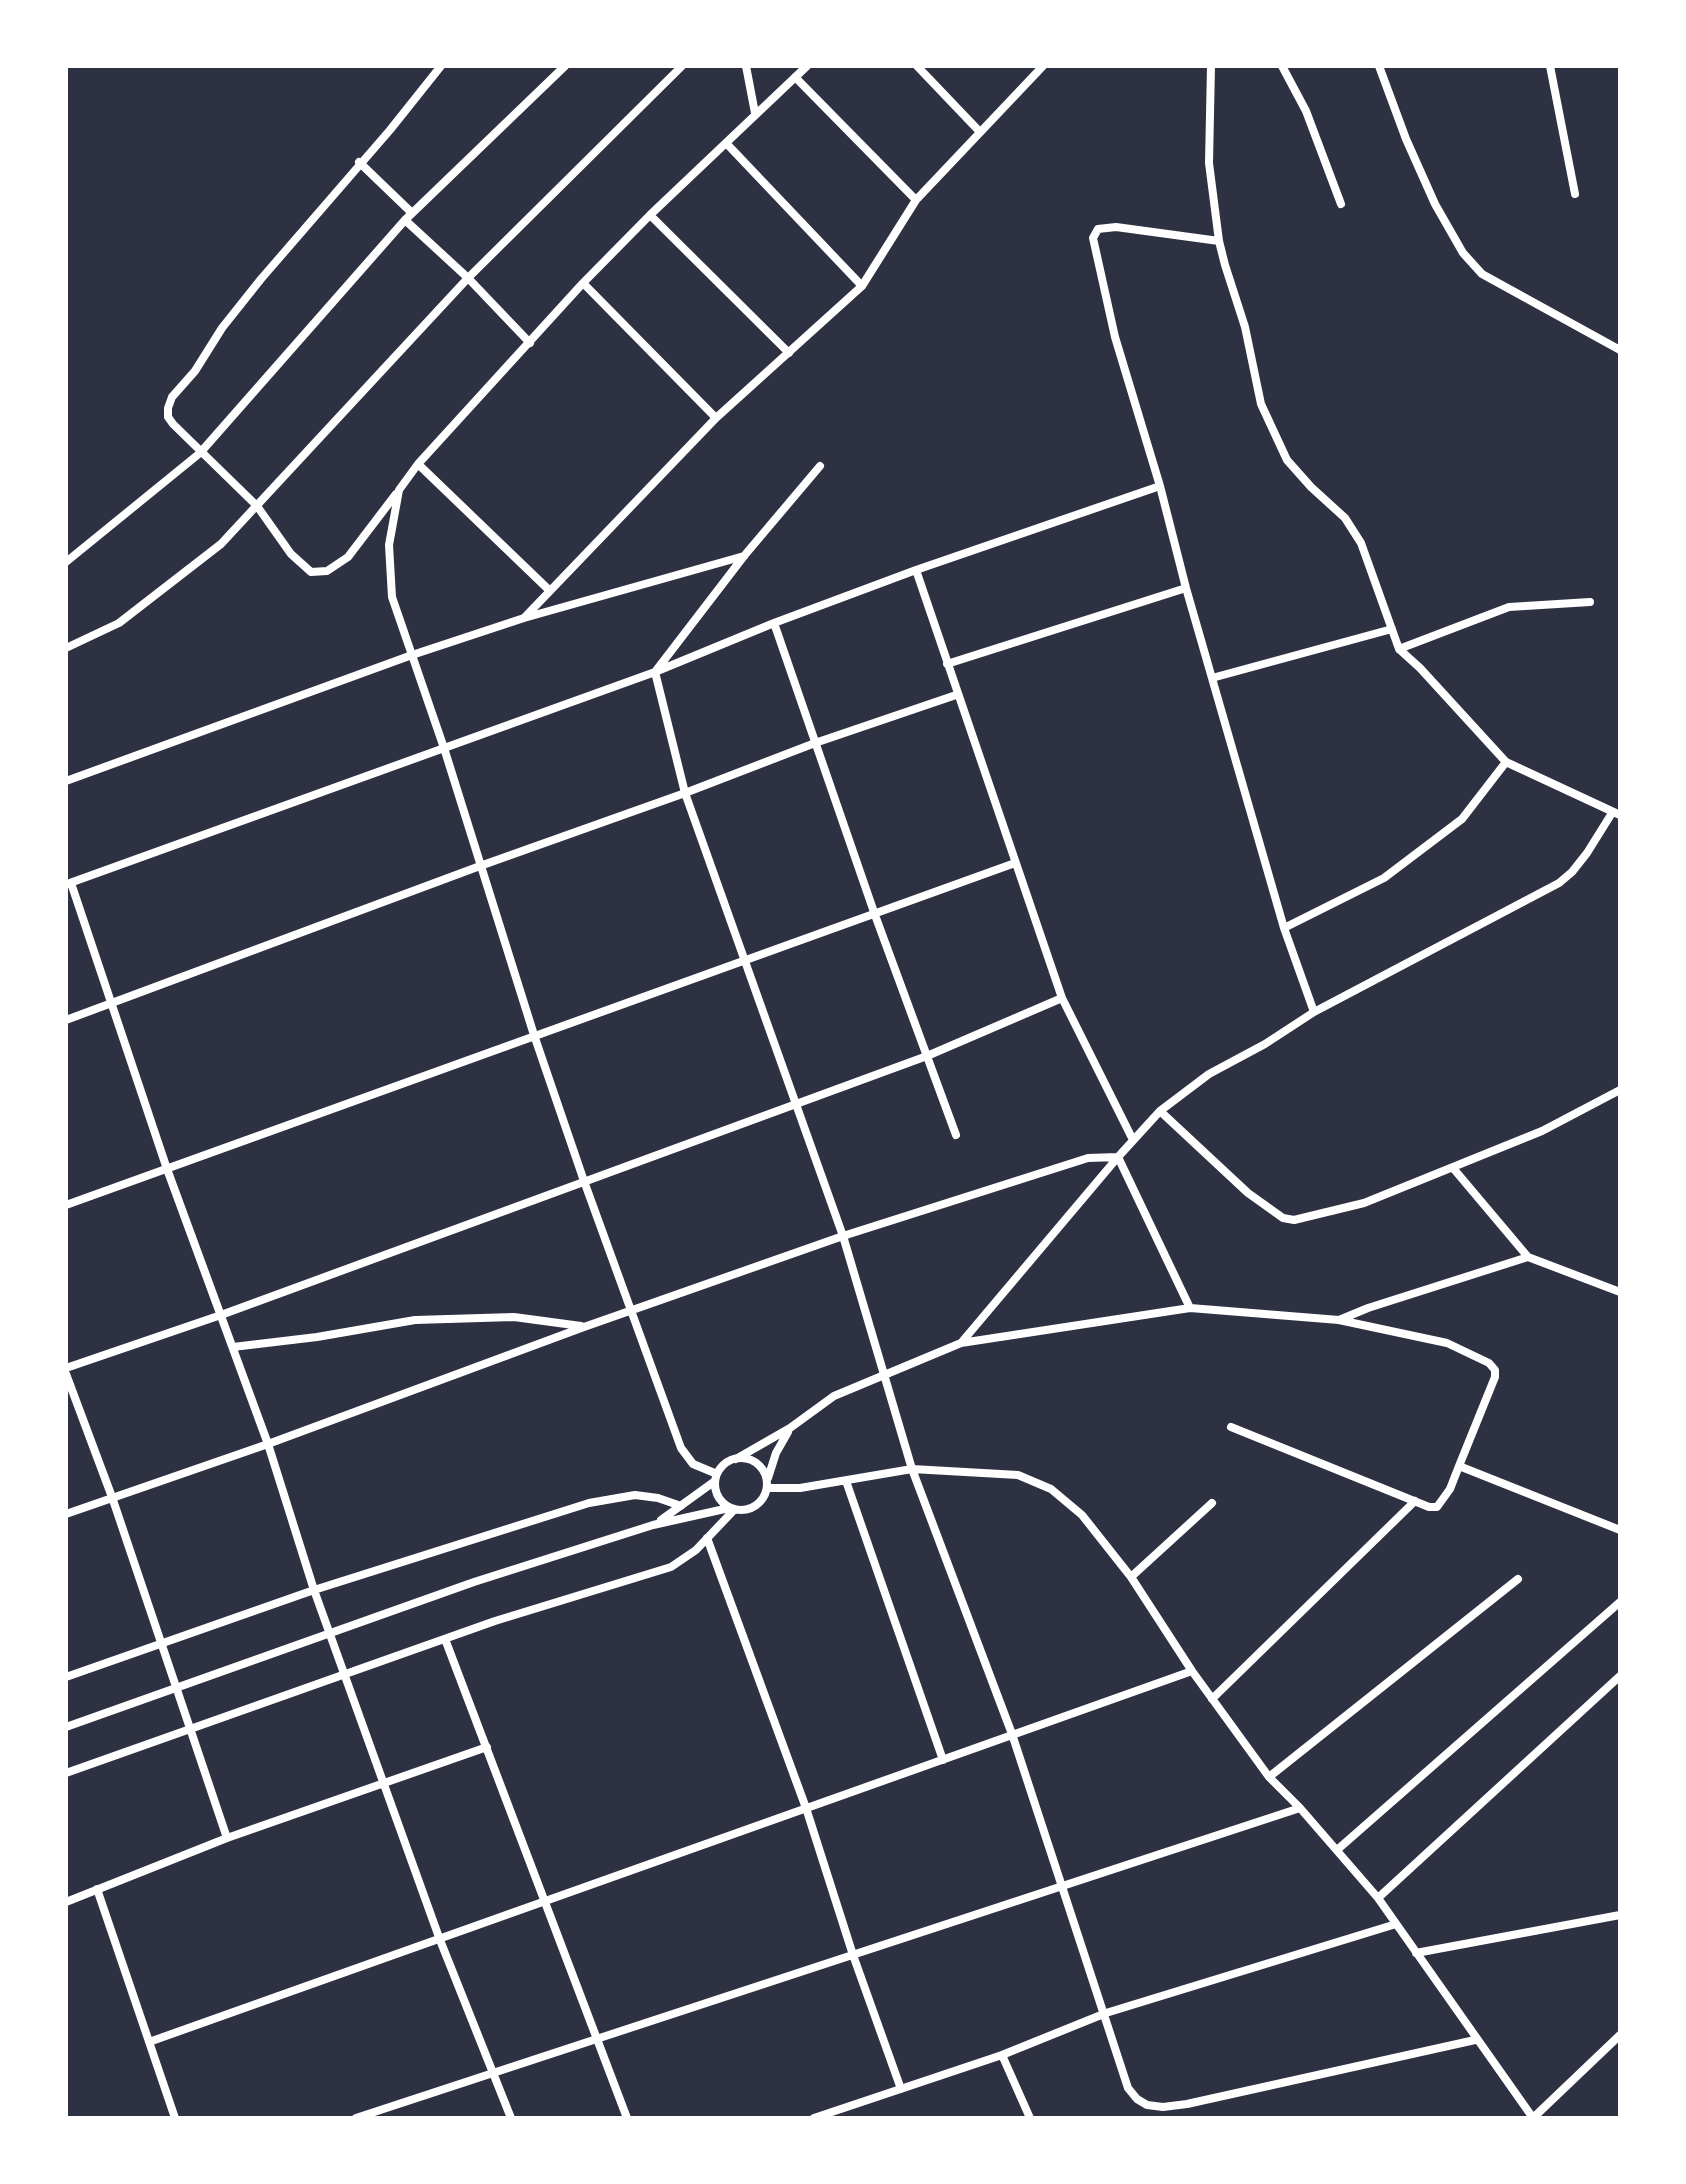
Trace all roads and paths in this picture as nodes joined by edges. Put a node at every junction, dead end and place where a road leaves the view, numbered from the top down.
1 (441, 66) edge
2 (565, 66) edge
3 (682, 66) edge
4 (807, 66) edge
5 (917, 66) edge
6 (1043, 66) edge
7 (1211, 66) edge
8 (1282, 66) edge
9 (1379, 66) edge
10 (1550, 66) edge
11 (746, 67) edge
12 (795, 77) junction
13 (755, 113) junction
14 (980, 132) junction
15 (727, 144) junction
16 (359, 162) junction
17 (1575, 194) dead end
18 (916, 200) junction
19 (1341, 204) dead end
20 (412, 213) junction
21 (650, 215) junction
22 (405, 220) junction
23 (1219, 241) junction
24 (468, 278) junction
25 (583, 283) junction
26 (862, 286) junction
27 (530, 343) junction
28 (1620, 350) edge
29 (789, 353) junction
30 (716, 418) junction
31 (200, 453) junction
32 (418, 464) junction
33 (820, 466) dead end
34 (1160, 486) junction
35 (399, 490) junction
36 (257, 506) junction
37 (744, 556) junction
38 (66, 562) edge
39 (916, 570) junction
40 (1186, 588) junction
41 (549, 590) junction
42 (1590, 602) dead end
43 (524, 618) junction
44 (774, 623) junction
45 (1392, 629) junction
46 (66, 648) edge
47 (1399, 649) junction
48 (412, 655) junction
49 (947, 664) junction
50 (655, 672) junction
51 (1212, 678) junction
52 (956, 695) junction
53 (815, 743) junction
54 (444, 748) junction
55 (1506, 762) junction
56 (66, 781) edge
57 (685, 793) junction
58 (1616, 814) edge
59 (1015, 863) junction
60 (480, 866) junction
61 (68, 884) edge
62 (875, 915) junction
63 (1284, 928) junction
64 (746, 961) junction
65 (1062, 998) junction
66 (111, 1004) junction
67 (1314, 1012) junction
68 (66, 1020) edge
69 (534, 1035) junction
70 (927, 1056) junction
71 (1620, 1090) edge
72 (796, 1105) junction
73 (1160, 1111) junction
74 (956, 1135) dead end
75 (1133, 1140) junction
76 (1118, 1157) junction
77 (1453, 1168) junction
78 (167, 1169) junction
79 (584, 1181) junction
80 (66, 1205) edge
81 (843, 1236) junction
82 (1528, 1257) junction
83 (1619, 1291) edge
84 (1190, 1308) junction
85 (633, 1311) junction
86 (221, 1315) junction
87 (1339, 1320) junction
88 (584, 1327) junction
89 (961, 1343) junction
90 (233, 1347) junction
91 (66, 1371) edge
92 (882, 1375) junction
93 (1231, 1427) dead end
94 (790, 1428) junction
95 (268, 1444) junction
96 (736, 1459) junction
97 (1459, 1466) junction
98 (912, 1469) junction
99 (716, 1478) junction
100 (846, 1481) junction
101 (768, 1484) junction
102 (112, 1497) junction
103 (1415, 1501) junction
104 (1212, 1503) dead end
105 (681, 1506) junction
106 (732, 1509) junction
107 (66, 1514) edge
108 (653, 1525) junction
109 (1620, 1530) edge
110 (707, 1538) junction
111 (1131, 1577) junction
112 (1518, 1579) dead end
113 (314, 1590) junction
114 (1620, 1602) edge
115 (331, 1632) junction
116 (445, 1639) junction
117 (162, 1644) junction
118 (1192, 1671) junction
119 (346, 1674) junction
120 (1620, 1676) edge
121 (66, 1677) edge
122 (175, 1689) junction
123 (1212, 1699) junction
124 (66, 1727) edge
125 (190, 1729) junction
126 (1012, 1734) junction
127 (487, 1747) junction
128 (943, 1760) junction
129 (66, 1773) edge
130 (1269, 1777) junction
131 (384, 1783) junction
132 (806, 1808) junction
133 (1300, 1808) junction
134 (227, 1838) junction
135 (1337, 1850) junction
136 (1060, 1885) junction
137 (97, 1889) junction
138 (1378, 1898) junction
139 (66, 1902) edge
140 (544, 1902) junction
141 (1620, 1915) edge
142 (1396, 1924) junction
143 (440, 1940) junction
144 (1416, 1953) junction
145 (853, 1955) junction
146 (1106, 2013) junction
147 (1620, 2035) edge
148 (596, 2040) junction
149 (1475, 2040) junction
150 (149, 2042) junction
151 (1002, 2055) junction
152 (491, 2072) junction
153 (901, 2089) junction
154 (175, 2118) edge
155 (356, 2118) edge
156 (511, 2118) edge
157 (627, 2118) edge
158 (814, 2118) edge
159 (1030, 2118) edge
160 (1533, 2118) edge

1 - 16 street
2 - 20 street
3 - 24 street
4 - 12 street
5 - 14 street
6 - 14 street
7 - 23 street
8 - 19 street
9 - 28 street
10 - 17 street
11 - 13 street
12 - 13 street
12 - 18 street
13 - 15 street
14 - 18 street
15 - 21 street
15 - 26 street
16 - 20 street
16 - 31 street
18 - 26 street
20 - 22 street
21 - 25 street
21 - 29 street
22 - 24 street
22 - 31 street
23 - 34 street
23 - 45 street
24 - 27 street
24 - 36 street
25 - 27 street
25 - 30 street
26 - 29 street
27 - 32 street
29 - 30 street
30 - 41 street
31 - 36 street
31 - 38 street
32 - 35 street
32 - 41 street
33 - 37 street
34 - 39 street
34 - 40 street
35 - 36 street
35 - 48 street
36 - 46 street
37 - 43 street
37 - 50 street
39 - 44 street
39 - 49 street
40 - 49 street
40 - 51 street
41 - 43 street
42 - 47 street
43 - 48 street
44 - 50 street
44 - 53 street
45 - 47 street
45 - 51 street
47 - 55 street
48 - 54 street
48 - 56 street
49 - 52 street
50 - 54 street
50 - 57 street
51 - 63 street
52 - 53 street
52 - 59 street
53 - 57 street
53 - 62 street
54 - 60 street
54 - 61 street
55 - 58 street
55 - 63 street
57 - 60 street
57 - 64 street
58 - 67 street
59 - 62 street
59 - 65 street
60 - 66 street
60 - 69 street
61 - 66 street
62 - 64 street
62 - 70 street
63 - 67 street
64 - 69 street
64 - 72 street
65 - 70 street
65 - 75 street
66 - 68 street
66 - 78 street
67 - 73 street
69 - 78 street
69 - 79 street
70 - 72 street
70 - 74 street
71 - 77 street
72 - 79 street
72 - 81 street
73 - 75 street
73 - 77 street
75 - 76 street
76 - 81 street
76 - 84 street
76 - 89 street
77 - 82 street
78 - 80 street
78 - 86 street
79 - 85 street
79 - 86 street
81 - 85 street
81 - 92 street
82 - 83 street
82 - 87 street
84 - 87 street
84 - 89 street
85 - 88 street
85 - 99 street
86 - 90 street
86 - 91 street
87 - 97 street
88 - 90 street
88 - 95 street
89 - 92 street
90 - 95 street
91 - 102 street
92 - 94 street
92 - 98 street
93 - 103 street
94 - 96 street
94 - 101 street
95 - 102 street
95 - 113 street
96 - 99 street
96 - 101 street
97 - 103 street
97 - 109 street
98 - 100 street
98 - 111 street
98 - 126 street
99 - 105 street
99 - 106 street
100 - 101 street
100 - 128 street
101 - 106 street
102 - 107 street
102 - 117 street
103 - 123 street
104 - 111 street
105 - 108 street
105 - 113 street
106 - 108 street
106 - 110 street
108 - 115 street
110 - 116 street
110 - 132 street
111 - 118 street
112 - 130 street
113 - 115 street
113 - 117 street
114 - 135 street
115 - 119 street
115 - 122 street
116 - 119 street
116 - 127 street
117 - 121 street
117 - 122 street
118 - 123 street
118 - 126 street
119 - 125 street
119 - 131 street
120 - 138 street
122 - 124 street
122 - 125 street
123 - 130 street
125 - 129 street
125 - 134 street
126 - 128 street
126 - 136 street
127 - 131 street
127 - 140 street
128 - 132 street
130 - 133 street
131 - 134 street
131 - 143 street
132 - 140 street
132 - 145 street
133 - 135 street
133 - 136 street
134 - 137 street
135 - 138 street
136 - 145 street
136 - 146 street
137 - 139 street
137 - 150 street
138 - 142 street
140 - 143 street
140 - 148 street
141 - 144 street
142 - 144 street
142 - 146 street
143 - 150 street
143 - 152 street
144 - 149 street
145 - 148 street
145 - 153 street
146 - 149 street
146 - 151 street
147 - 160 street
148 - 152 street
148 - 157 street
149 - 160 street
150 - 154 street
151 - 153 street
151 - 159 street
152 - 155 street
152 - 156 street
153 - 158 street

